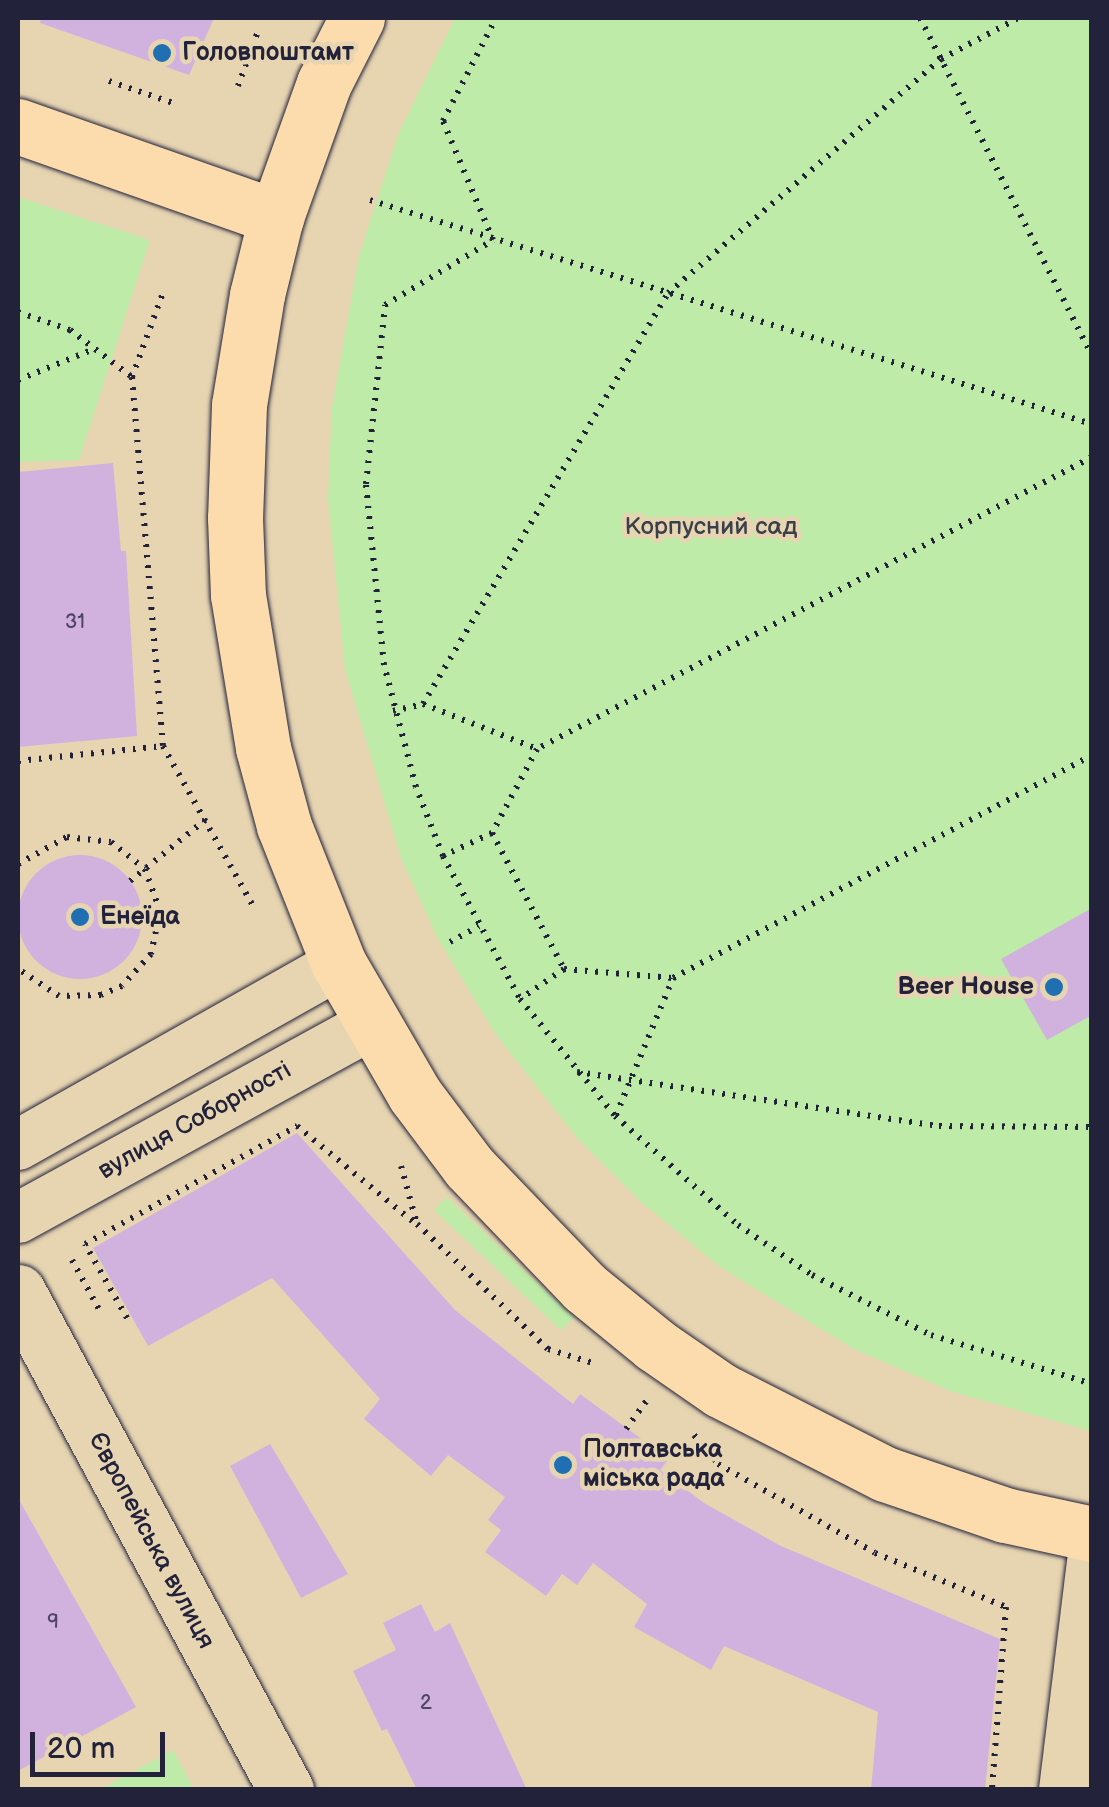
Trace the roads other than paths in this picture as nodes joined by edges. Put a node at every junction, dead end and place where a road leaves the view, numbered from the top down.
1 (357, 18) edge
2 (18, 126) edge
3 (276, 217) junction
4 (339, 964) junction
5 (372, 1024) junction
6 (18, 1145) edge
7 (18, 1218) edge
8 (18, 1292) edge
9 (1092, 1534) edge
10 (1092, 1562) edge
11 (286, 1790) edge
12 (1064, 1790) edge

1 - 3 main road
2 - 3 main road
3 - 4 main road
4 - 5 main road
4 - 6 street
5 - 7 street, вулиця Соборності
5 - 9 main road
8 - 11 main road, Європейська вулиця
10 - 12 street

